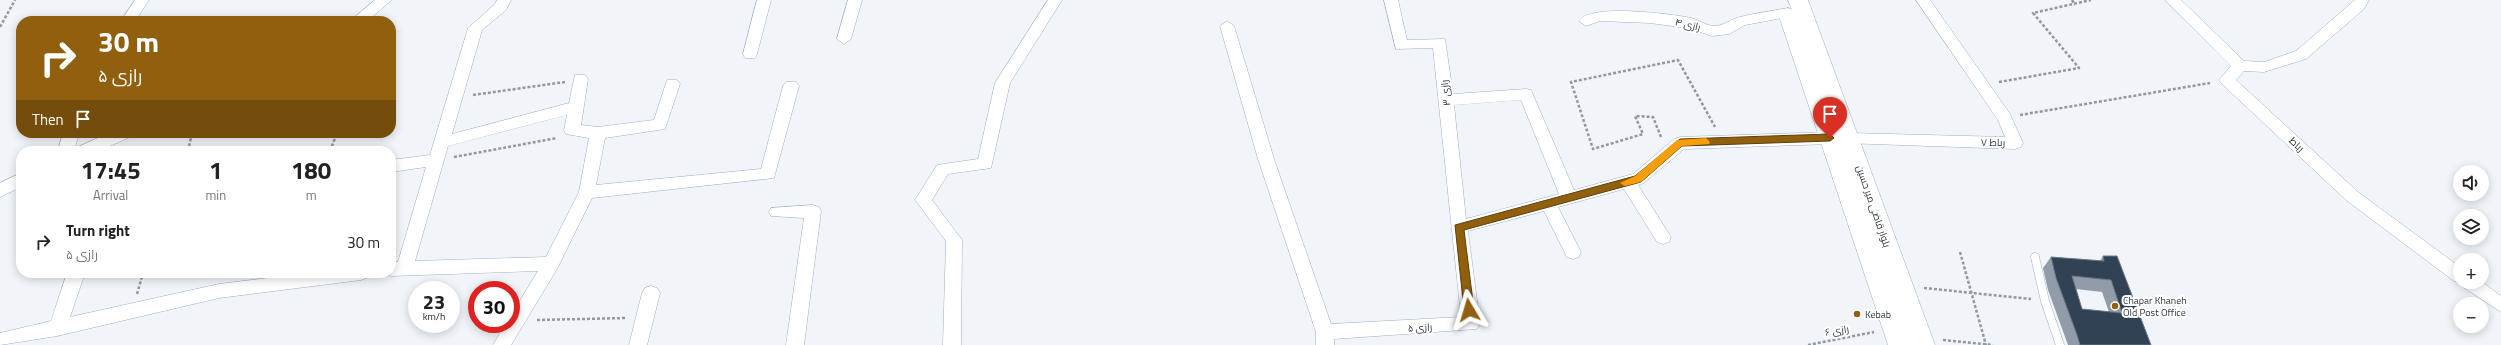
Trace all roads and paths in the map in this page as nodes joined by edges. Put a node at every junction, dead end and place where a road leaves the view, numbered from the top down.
1 (15, 0) edge
2 (142, 0) edge
3 (385, 0) edge
4 (504, 0) edge
5 (764, 0) edge
6 (854, 0) edge
7 (1056, 0) edge
8 (1391, 0) edge
9 (1923, 0) edge
10 (2072, 0) edge
11 (2091, 0) edge
12 (2172, 0) edge
13 (2362, 0) edge
14 (1790, 4) edge
15 (2075, 5) junction
16 (131, 16) edge
17 (364, 16) edge
18 (1586, 21) dead end
19 (1227, 26) dead end
20 (0, 27) edge
21 (844, 39) dead end
22 (750, 54) dead end
23 (2240, 66) junction
24 (580, 79) joint
25 (2227, 80) junction
26 (672, 84) dead end
27 (1981, 85) junction
28 (790, 86) dead end
29 (457, 97) junction
30 (1446, 100) junction
31 (576, 107) junction
32 (2004, 118) junction
33 (598, 133) junction
34 (113, 138) edge
35 (560, 138) dead end
36 (1840, 138) junction
37 (1723, 141) junction
38 (443, 142) junction
39 (95, 146) edge
40 (1668, 153) junction
41 (438, 160) junction
42 (396, 165) edge
43 (16, 182) edge
44 (1628, 182) junction
45 (0, 191) edge
46 (587, 192) junction
47 (1569, 198) junction
48 (1548, 203) junction
49 (777, 212) dead end
50 (1459, 227) junction
51 (1662, 237) dead end
52 (1573, 252) dead end
53 (1960, 252) dead end
54 (2035, 257) dead end
55 (552, 264) junction
56 (398, 268) edge
57 (2453, 271) edge
58 (74, 278) edge
59 (322, 278) edge
60 (1920, 287) dead end
61 (2479, 289) edge
62 (651, 293) dead end
63 (1972, 293) junction
64 (2026, 299) dead end
65 (2501, 305) edge
66 (520, 316) edge
67 (645, 318) junction
68 (520, 321) edge
69 (57, 329) junction
70 (510, 333) edge
71 (1897, 337) edge
72 (1325, 339) edge
73 (0, 340) edge
74 (1930, 342) edge
75 (502, 345) edge
76 (638, 345) edge
77 (794, 345) edge
78 (952, 345) edge
79 (1808, 345) edge
80 (1986, 345) edge
81 (1993, 345) edge
82 (2060, 345) edge

1 - 20 path
2 - 16 street
3 - 17 street
4 - 29 street
5 - 22 street
6 - 21 street
7 - 78 street
8 - 30 street, رازی ۳
9 - 27 street, رباط ۷
10 - 15 path
11 - 15 path
12 - 23 street
13 - 23 street
14 - 18 street, رازی ۴
14 - 36 main road, بلوار قاضی میر حسین
15 - 27 path
19 - 72 street
23 - 25 street
24 - 29 path
24 - 31 street
25 - 32 path
25 - 57 street, رباط
26 - 33 street
27 - 32 street, رباط ۷
28 - 46 street
29 - 38 street
30 - 47 street
30 - 50 street, رازی ۳
31 - 33 street
31 - 38 street
32 - 36 street, رباط ۷
33 - 46 street
34 - 39 street
35 - 41 path
36 - 37 street
36 - 71 main road, بلوار قاضی میر حسین
36 - 74 main road, بلوار قاضی میر حسین
37 - 40 street
37 - 40 path
38 - 41 street
40 - 44 street
41 - 42 street
41 - 56 street
43 - 45 street
44 - 47 street
44 - 51 street
46 - 55 street
47 - 48 street
48 - 50 street
48 - 52 street
49 - 77 street
50 - 72 street, رازی ۵
53 - 63 path
54 - 82 lane
55 - 56 street
55 - 66 street
58 - 69 street
59 - 69 street
60 - 63 path
61 - 65 street
62 - 67 street
63 - 64 path
63 - 80 path
67 - 68 path
67 - 76 street
69 - 73 street
70 - 75 street
71 - 79 path, رازی ۶
74 - 80 path
80 - 81 path

